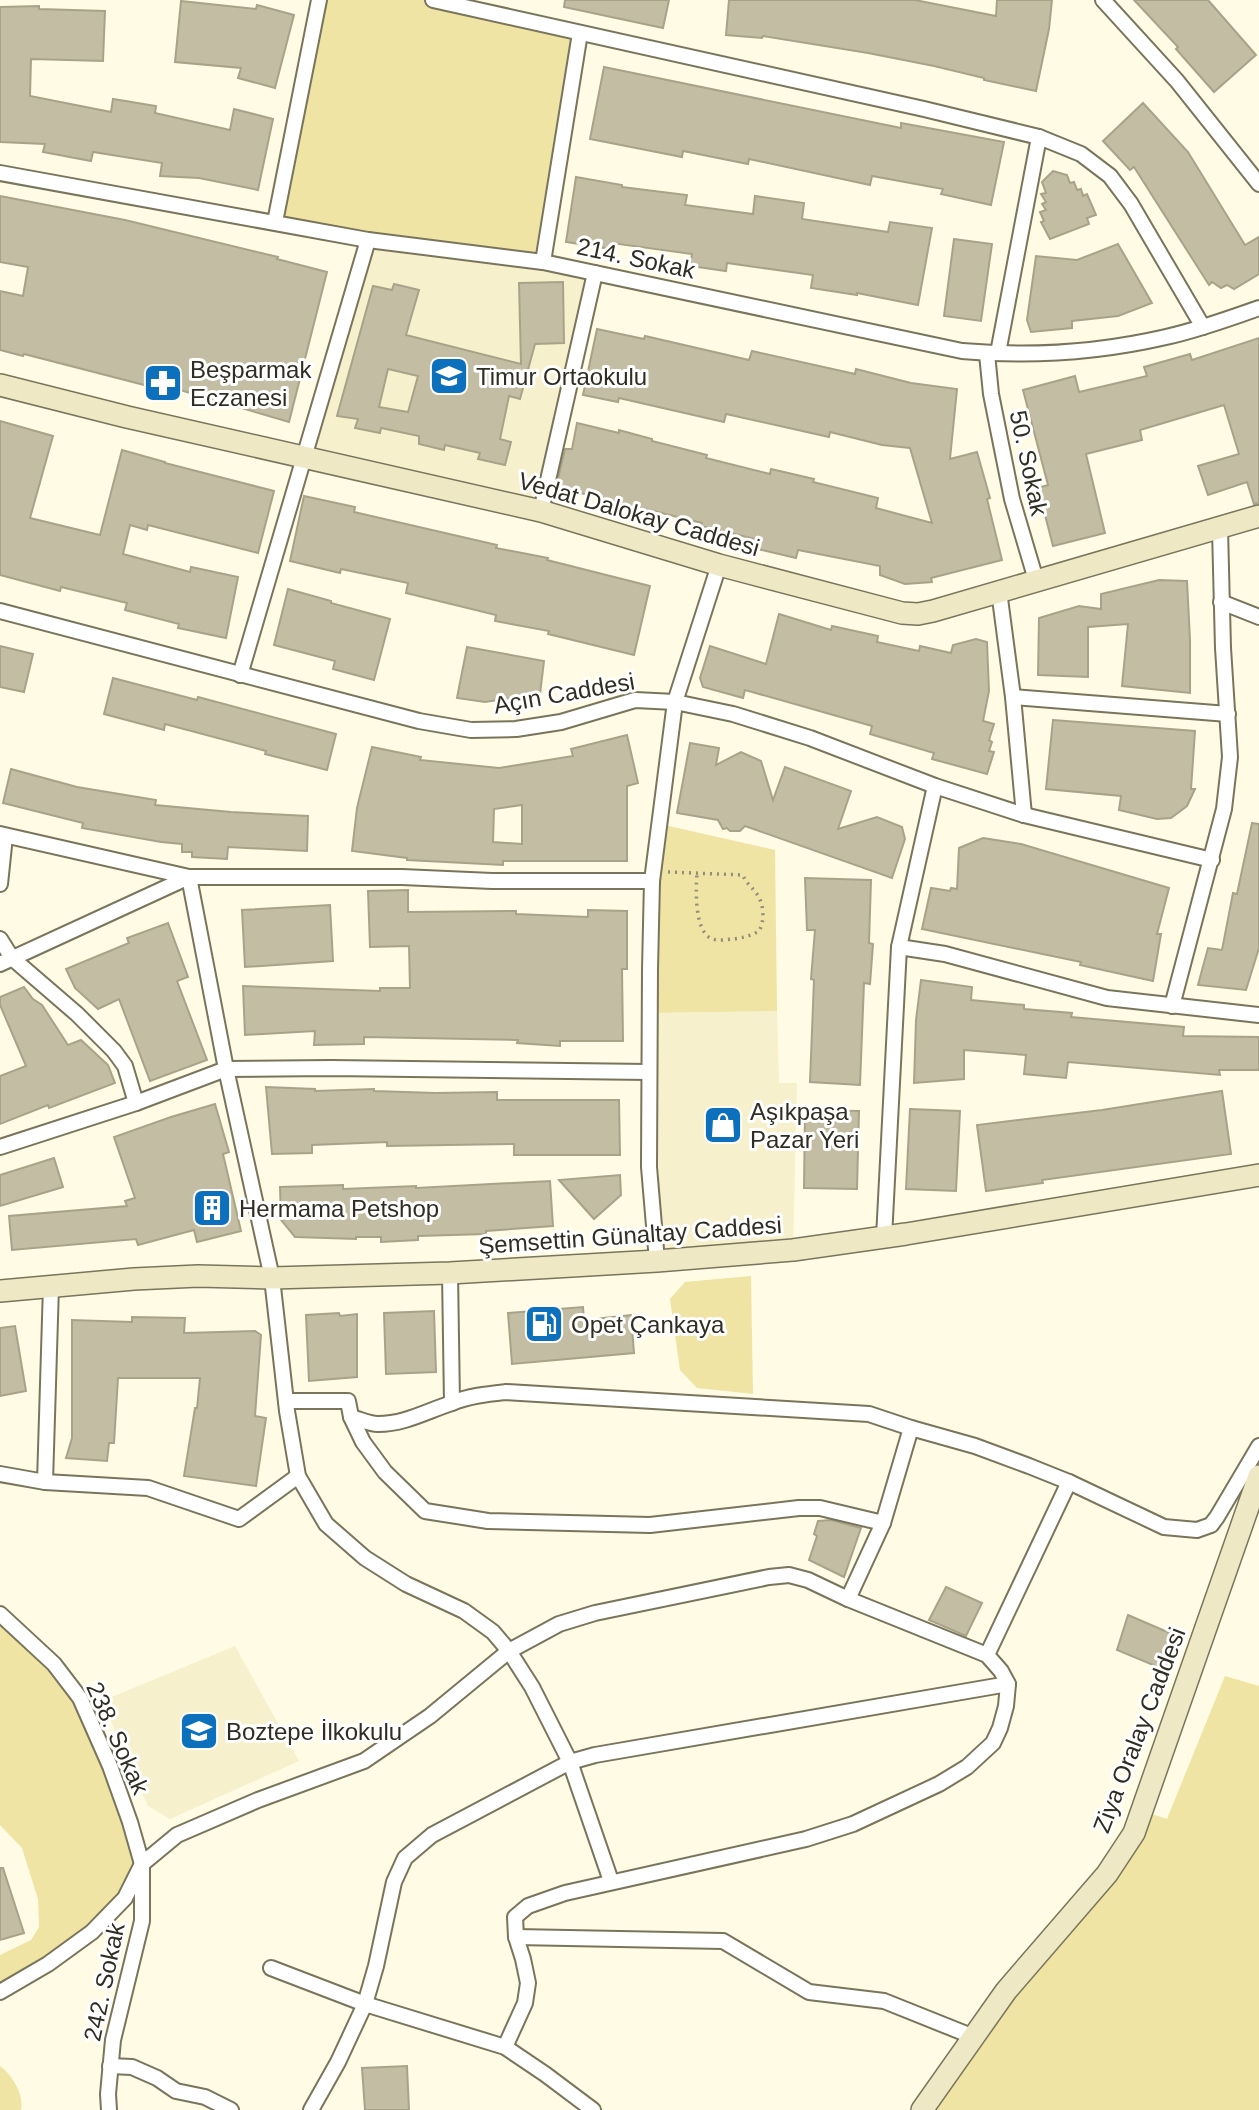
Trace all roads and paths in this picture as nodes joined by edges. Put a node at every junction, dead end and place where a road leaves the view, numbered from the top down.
1 (318, 0) edge
2 (433, 0) edge
3 (1102, 0) edge
4 (580, 33) junction
5 (1039, 137) junction
6 (0, 173) edge
7 (1259, 184) edge
8 (275, 222) junction
9 (368, 240) junction
10 (543, 262) junction
11 (595, 273) junction
12 (1259, 308) edge
13 (1203, 327) junction
14 (993, 354) junction
15 (0, 385) edge
16 (304, 457) junction
17 (541, 511) junction
18 (1259, 516) edge
19 (1220, 528) junction
20 (719, 565) junction
21 (1036, 580) junction
22 (999, 591) junction
23 (1221, 602) junction
24 (0, 611) edge
25 (1259, 617) edge
26 (240, 674) junction
27 (1013, 697) junction
28 (675, 702) junction
29 (1228, 714) junction
30 (935, 786) junction
31 (1024, 815) junction
32 (2, 835) edge
33 (1212, 860) junction
34 (697, 873) junction
35 (653, 876) junction
36 (189, 877) junction
37 (0, 884) edge
38 (0, 939) edge
39 (900, 947) junction
40 (6, 961) edge
41 (1172, 1006) junction
42 (1259, 1015) edge
43 (226, 1069) junction
44 (649, 1072) junction
45 (136, 1102) junction
46 (0, 1147) edge
47 (1259, 1175) edge
48 (884, 1238) junction
49 (657, 1261) junction
50 (450, 1273) junction
51 (272, 1278) junction
52 (51, 1286) junction
53 (0, 1291) edge
54 (286, 1401) junction
55 (452, 1402) junction
56 (351, 1417) junction
57 (911, 1428) junction
58 (1259, 1446) edge
59 (0, 1474) edge
60 (298, 1476) junction
61 (1259, 1476) edge
62 (45, 1482) junction
63 (1069, 1482) junction
64 (883, 1523) junction
65 (848, 1599) junction
66 (0, 1614) edge
67 (509, 1651) junction
68 (987, 1655) junction
69 (1008, 1684) junction
70 (570, 1762) junction
71 (142, 1864) junction
72 (611, 1881) junction
73 (516, 1937) junction
74 (271, 1968) dead end
75 (0, 1992) edge
76 (365, 2004) junction
77 (974, 2036) junction
78 (505, 2047) junction
79 (110, 2066) junction
80 (578, 2105) edge
81 (109, 2110) edge
82 (230, 2110) edge
83 (311, 2110) edge
84 (593, 2110) edge
85 (922, 2110) edge

1 - 8 street
2 - 4 street
3 - 7 street
4 - 5 street
4 - 10 street
5 - 13 street
5 - 14 street, 50. Sokak
6 - 8 street, 214. Sokak
8 - 9 street, 214. Sokak
9 - 10 street, 214. Sokak
9 - 16 street
10 - 11 street, 214. Sokak
11 - 14 street, 214. Sokak
11 - 17 street
12 - 13 street, 214. Sokak
13 - 14 street, 214. Sokak
14 - 21 street, 50. Sokak
15 - 16 street, Vedat Dalokay Caddesi
16 - 17 street, Vedat Dalokay Caddesi
16 - 26 street
17 - 20 street, Vedat Dalokay Caddesi
18 - 19 street, Vedat Dalokay Caddesi
19 - 21 street, Vedat Dalokay Caddesi
19 - 23 street
20 - 22 street, Vedat Dalokay Caddesi
20 - 28 street
21 - 22 street, Vedat Dalokay Caddesi
22 - 27 street
23 - 25 street
23 - 29 street
24 - 26 street, Açın Caddesi
26 - 28 street, Açın Caddesi
27 - 29 street
27 - 31 street
28 - 30 street, Açın Caddesi
28 - 35 street
29 - 33 street
30 - 31 street, Açın Caddesi
30 - 39 street
31 - 33 street, Açın Caddesi
32 - 36 street
32 - 37 street
33 - 41 street
34 - 34 path
34 - 35 path
35 - 36 street
35 - 44 street
36 - 40 street
36 - 43 street
38 - 40 street
39 - 41 street
39 - 48 street
40 - 45 street
41 - 42 street
43 - 44 street
43 - 45 street
43 - 51 street
44 - 49 street
45 - 46 street
47 - 48 street, Şemsettin Günaltay Caddesi
48 - 49 street, Şemsettin Günaltay Caddesi
49 - 50 street, Şemsettin Günaltay Caddesi
50 - 51 street, Şemsettin Günaltay Caddesi
50 - 55 street
51 - 52 street, Şemsettin Günaltay Caddesi
51 - 54 street
52 - 53 street, Şemsettin Günaltay Caddesi
52 - 62 street
54 - 56 street
54 - 60 street
55 - 56 street
55 - 57 street
56 - 64 street
57 - 63 street
57 - 64 street
58 - 63 street
59 - 62 street
60 - 62 street
60 - 67 street
61 - 77 street, Ziya Oralay Caddesi
63 - 68 street
64 - 65 street
65 - 67 street
65 - 68 street
66 - 71 street, 238. Sokak
67 - 70 street
67 - 71 street
68 - 69 street
69 - 70 street
69 - 72 street
70 - 72 street
70 - 76 street
71 - 75 street
71 - 79 street, 242. Sokak
72 - 73 street
73 - 77 street
73 - 78 street
74 - 76 street
76 - 78 street
76 - 83 street
77 - 85 street, Ziya Oralay Caddesi
78 - 80 street
79 - 81 street, 242. Sokak
79 - 82 street
80 - 84 street

